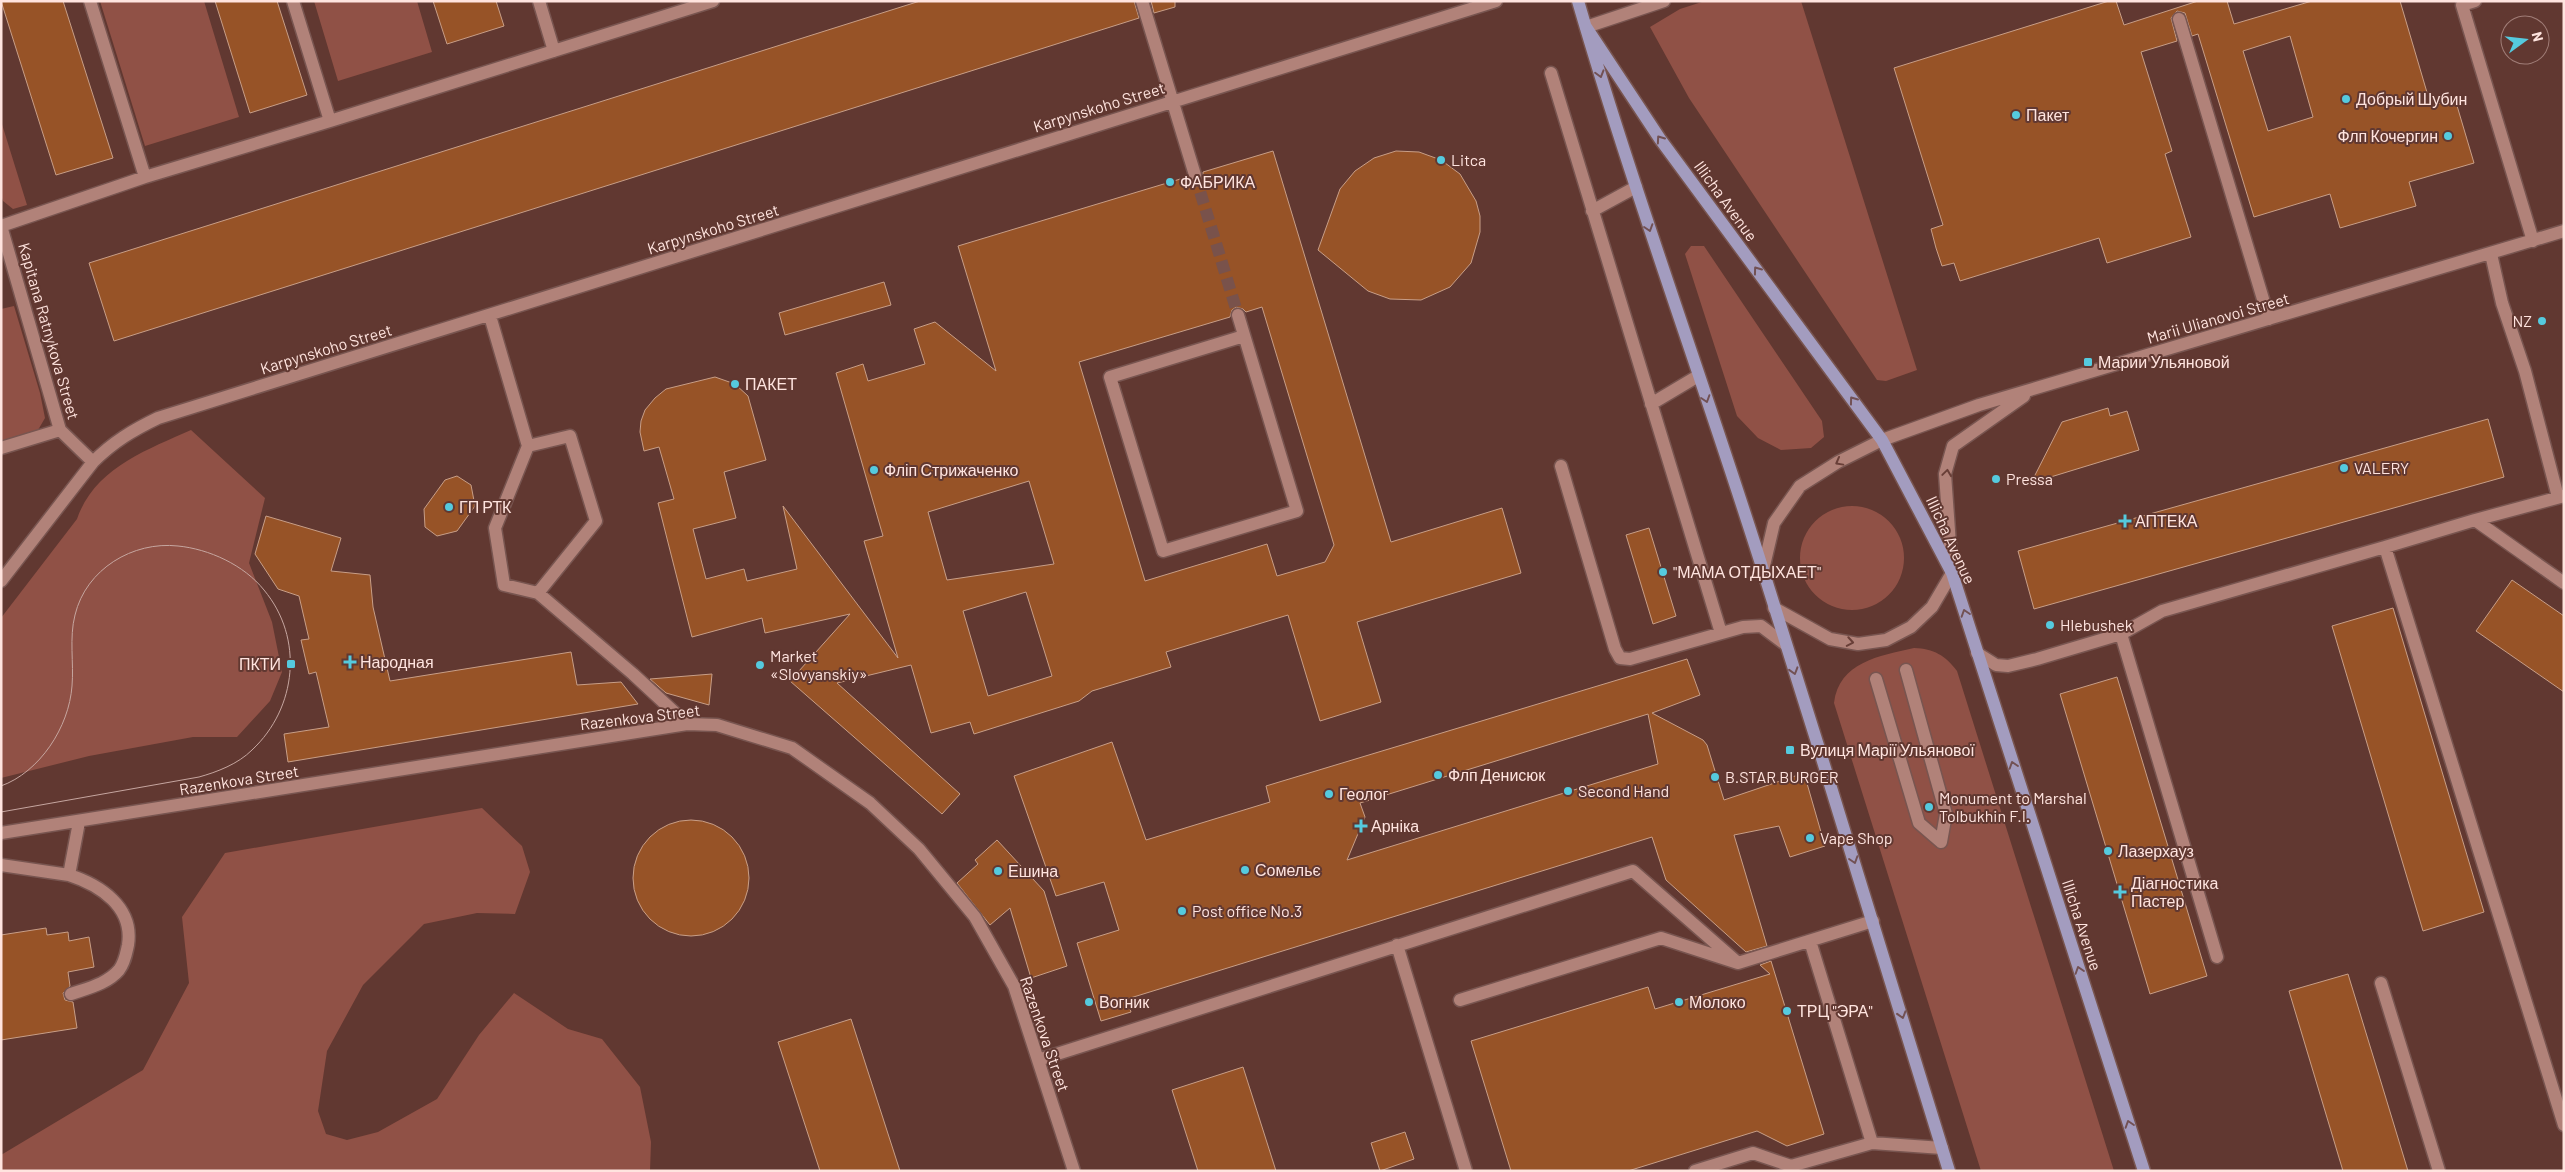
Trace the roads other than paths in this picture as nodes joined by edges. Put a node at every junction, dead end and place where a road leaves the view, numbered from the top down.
1 (90, 1) edge
2 (293, 1) edge
3 (539, 1) edge
4 (713, 1) edge
5 (1142, 1) edge
6 (1496, 1) edge
7 (1578, 1) edge
8 (1664, 1) edge
9 (2475, 1) edge
10 (2461, 3) edge
11 (2179, 19) dead end
12 (1586, 27) junction
13 (554, 50) junction
14 (1551, 73) dead end
15 (1172, 101) junction
16 (330, 122) junction
17 (1195, 175) tunnel mouth
18 (145, 177) junction
19 (1636, 187) junction
20 (1592, 210) junction
21 (1, 226) edge
22 (2564, 232) edge
23 (2533, 241) junction
24 (2491, 254) junction
25 (1238, 315) tunnel mouth
26 (490, 316) junction
27 (2269, 319) junction
28 (1244, 336) junction
29 (1698, 376) junction
30 (2034, 389) junction
31 (1651, 404) junction
32 (60, 430) junction
33 (1882, 440) junction
34 (528, 446) junction
35 (1, 448) edge
36 (93, 462) junction
37 (1561, 466) dead end
38 (2561, 496) edge
39 (2475, 520) junction
40 (2385, 547) junction
41 (1763, 570) junction
42 (1952, 574) junction
43 (1, 581) edge
44 (2564, 583) edge
45 (538, 593) junction
46 (1774, 608) junction
47 (1721, 633) junction
48 (2121, 634) junction
49 (1785, 644) junction
50 (1977, 653) junction
51 (1906, 670) dead end
52 (1876, 679) dead end
53 (687, 724) junction
54 (79, 822) junction
55 (1, 833) edge
56 (1, 865) edge
57 (69, 875) junction
58 (1874, 921) junction
59 (1810, 941) junction
60 (1397, 945) junction
61 (2217, 957) dead end
62 (1738, 963) junction
63 (2381, 983) dead end
64 (71, 994) dead end
65 (1460, 1000) dead end
66 (1038, 1060) junction
67 (2564, 1125) edge
68 (1872, 1143) junction
69 (1942, 1148) junction
70 (1074, 1171) edge
71 (1466, 1171) edge
72 (1695, 1171) edge
73 (1948, 1171) edge
74 (2144, 1171) edge
75 (2439, 1171) edge

1 - 18 street
2 - 16 street
3 - 13 street
4 - 13 street
5 - 15 street
6 - 15 street, Karpynskoho Street
7 - 12 main road, Illicha Avenue
8 - 12 street
9 - 10 street
10 - 23 street
11 - 27 street
12 -> 19 main road, Illicha Avenue
33 -> 12 main road, Illicha Avenue
13 - 16 street
14 - 20 street
15 - 17 street
15 - 26 street, Karpynskoho Street
16 - 18 street
18 - 21 street
19 - 20 street
19 -> 29 main road, Illicha Avenue
20 - 31 street
21 - 32 street, Kapitana Ratnykova Street
22 - 23 street, Marii Ulianovoi Street
23 - 24 street, Marii Ulianovoi Street
24 - 27 street, Marii Ulianovoi Street
24 - 38 street
25 - 28 street
26 - 34 street
26 - 36 street, Karpynskoho Street
27 - 30 street, Marii Ulianovoi Street
28 - 28 street
29 - 31 street
29 -> 41 main road, Illicha Avenue
30 - 33 street, Marii Ulianovoi Street
42 -> 30 street
31 - 47 street
32 - 35 street
32 - 36 street, Kapitana Ratnykova Street
33 -> 41 street, Marii Ulianovoi Street
33 - 42 main road, Illicha Avenue
34 - 45 street
34 - 45 street
36 - 43 street, Karpynskoho Street
37 - 47 street
38 - 39 street
39 - 40 street
39 - 44 street
40 - 48 street
40 - 67 street
41 - 46 main road, Illicha Avenue
46 -> 42 street
50 -> 42 main road, Illicha Avenue
45 - 53 street
46 - 49 main road, Illicha Avenue
47 - 49 street
48 - 50 street
48 - 61 street
49 -> 58 main road, Illicha Avenue
74 -> 50 main road, Illicha Avenue
51 - 52 street
53 - 54 street, Razenkova Street
53 - 66 street, Razenkova Street
54 - 55 street, Razenkova Street
54 - 57 street
56 - 57 street
57 - 64 street
58 - 59 street
58 -> 69 main road, Illicha Avenue
59 - 62 street
59 - 68 street
60 - 62 street
60 - 66 street
60 - 71 street
62 - 65 street
63 - 75 street
66 - 70 street, Razenkova Street
68 - 69 street
68 - 72 street
69 - 73 main road, Illicha Avenue

